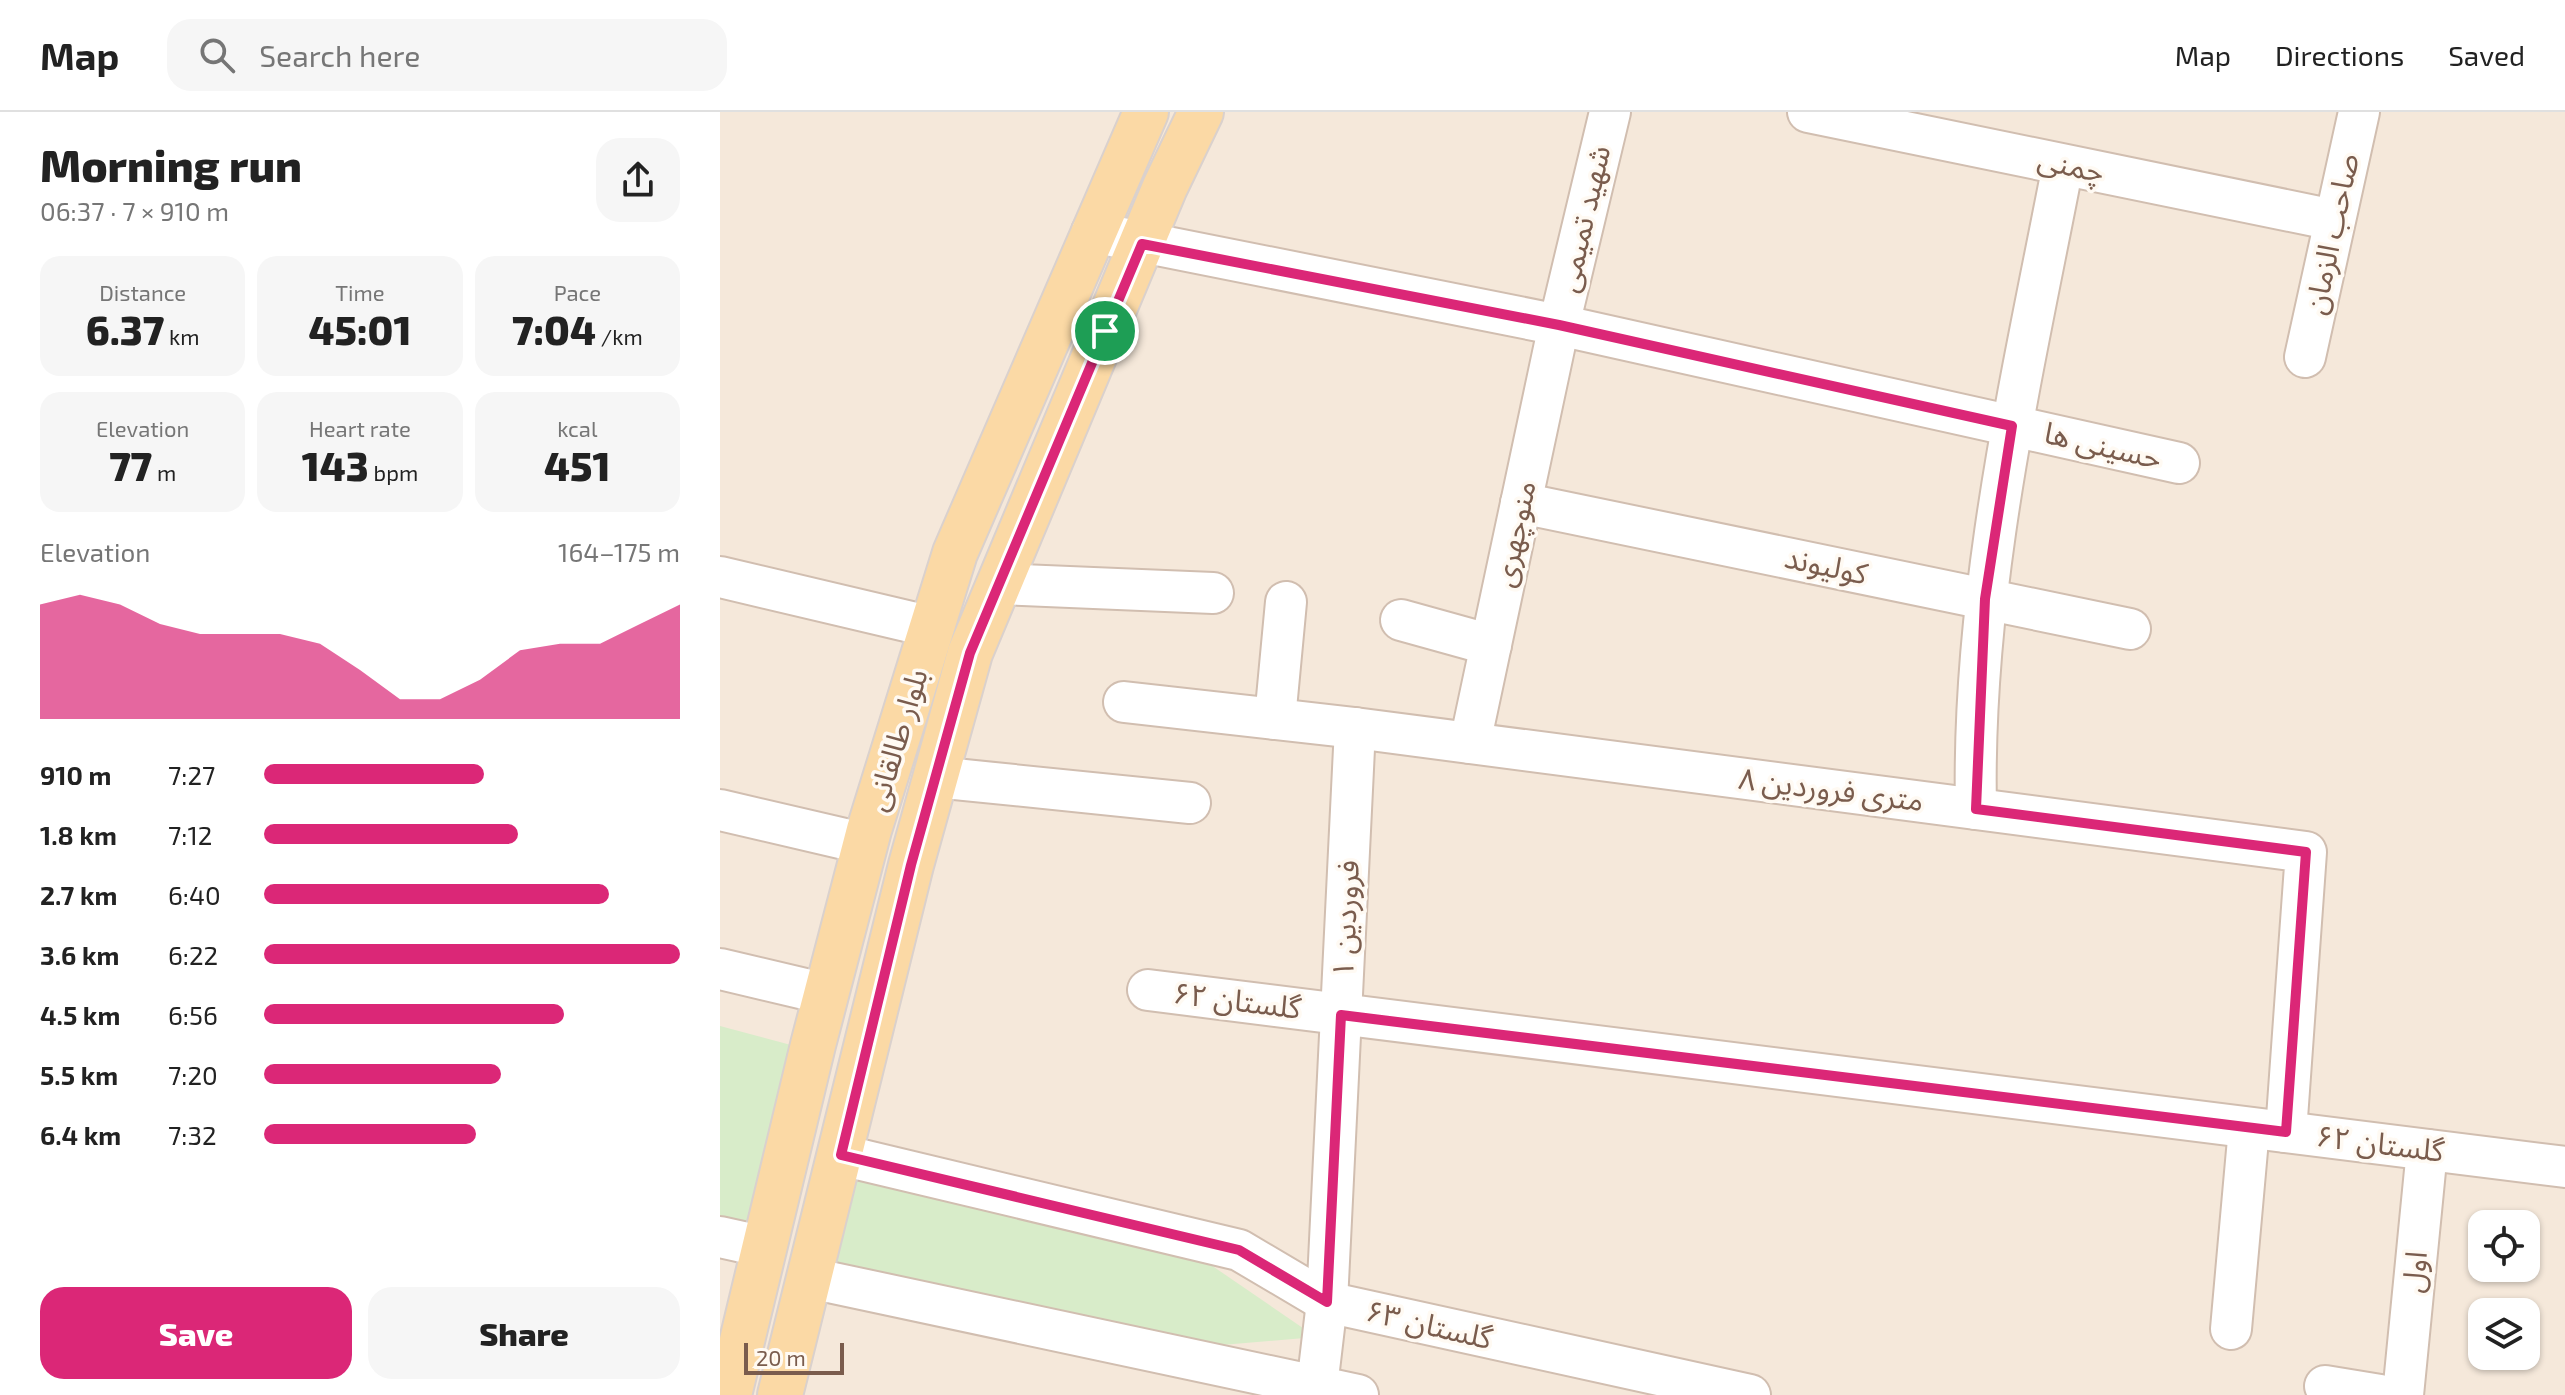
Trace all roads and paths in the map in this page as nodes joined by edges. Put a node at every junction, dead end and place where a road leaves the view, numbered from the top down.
1 (1146, 112) edge
2 (1201, 112) edge
3 (1610, 112) edge
4 (1808, 112) edge
5 (2359, 112) edge
6 (2063, 165) junction
7 (2334, 220) junction
8 (1092, 232) junction
9 (1142, 244) junction
10 (1559, 325) junction
11 (2305, 357) dead end
12 (2012, 426) junction
13 (2179, 463) dead end
14 (1521, 503) junction
15 (720, 577) edge
16 (998, 584) junction
17 (1213, 593) dead end
18 (1985, 599) junction
19 (1286, 602) dead end
20 (1401, 620) dead end
21 (932, 627) junction
22 (2130, 629) dead end
23 (1491, 645) junction
24 (1124, 702) dead end
25 (1275, 719) junction
26 (1355, 728) junction
27 (1470, 743) junction
28 (935, 777) junction
29 (1190, 803) dead end
30 (1976, 809) junction
31 (720, 810) edge
32 (866, 844) junction
33 (720, 969) edge
34 (1148, 990) dead end
35 (826, 994) junction
36 (1341, 1015) junction
37 (2268, 1130) junction
38 (2427, 1150) junction
39 (841, 1155) junction
40 (2565, 1167) edge
41 (720, 1237) edge
42 (765, 1247) junction
43 (810, 1278) junction
44 (1327, 1302) junction
45 (734, 1323) edge
46 (2231, 1329) dead end
47 (2325, 1386) dead end
48 (1316, 1392) edge
49 (729, 1395) edge
50 (780, 1395) edge
51 (1358, 1395) edge
52 (1750, 1395) edge
53 (2380, 1395) edge
54 (2403, 1395) edge

1 - 8 main road, بلوار طالقانی
2 - 9 main road, بلوار طالقانی
3 - 10 street, شهید تمیمی
4 - 6 street, چمنی
5 - 7 street, صاحب الزمان
6 - 7 street, چمنی
6 - 12 street
7 - 11 street, صاحب الزمان
8 - 9 street, حسینی ها
8 - 21 main road, بلوار طالقانی
9 - 10 street, حسینی ها
9 - 16 main road, بلوار طالقانی
10 - 12 street, حسینی ها
10 - 14 street, منوچهری
12 - 13 street, حسینی ها
12 - 18 street
14 - 18 street, کولیوند
14 - 23 street, منوچهری
15 - 21 street
16 - 17 street
16 - 28 main road, بلوار طالقانی
18 - 22 street, کولیوند
18 - 30 street
19 - 25 street
20 - 23 street
21 - 32 main road, بلوار طالقانی
23 - 27 street, منوچهری
24 - 25 street, ۸ متری فروردین
25 - 26 street, ۸ متری فروردین
26 - 27 street, ۸ متری فروردین
26 - 36 street, فروردین ۱
27 - 30 street, ۸ متری فروردین
28 - 29 street
28 - 39 main road, بلوار طالقانی
30 - 37 street, ۸ متری فروردین
31 - 32 street
32 - 35 main road, بلوار طالقانی
33 - 35 street
34 - 36 street, گلستان ۶۲
35 - 42 main road, بلوار طالقانی
36 - 37 street, گلستان ۶۲
36 - 44 street, فروردین ۱
37 - 38 street, گلستان ۶۲
37 - 46 street
38 - 40 street, گلستان ۶۲
38 - 54 street, اول
39 - 43 main road, بلوار طالقانی
39 - 44 street, گلستان ۶۳
41 - 42 street
42 - 45 main road, بلوار طالقانی
43 - 48 street
43 - 50 main road, بلوار طالقانی
44 - 48 street, فروردین ۱
44 - 52 street, گلستان ۶۳
45 - 49 main road, بلوار طالقانی
47 - 53 street
48 - 51 street

